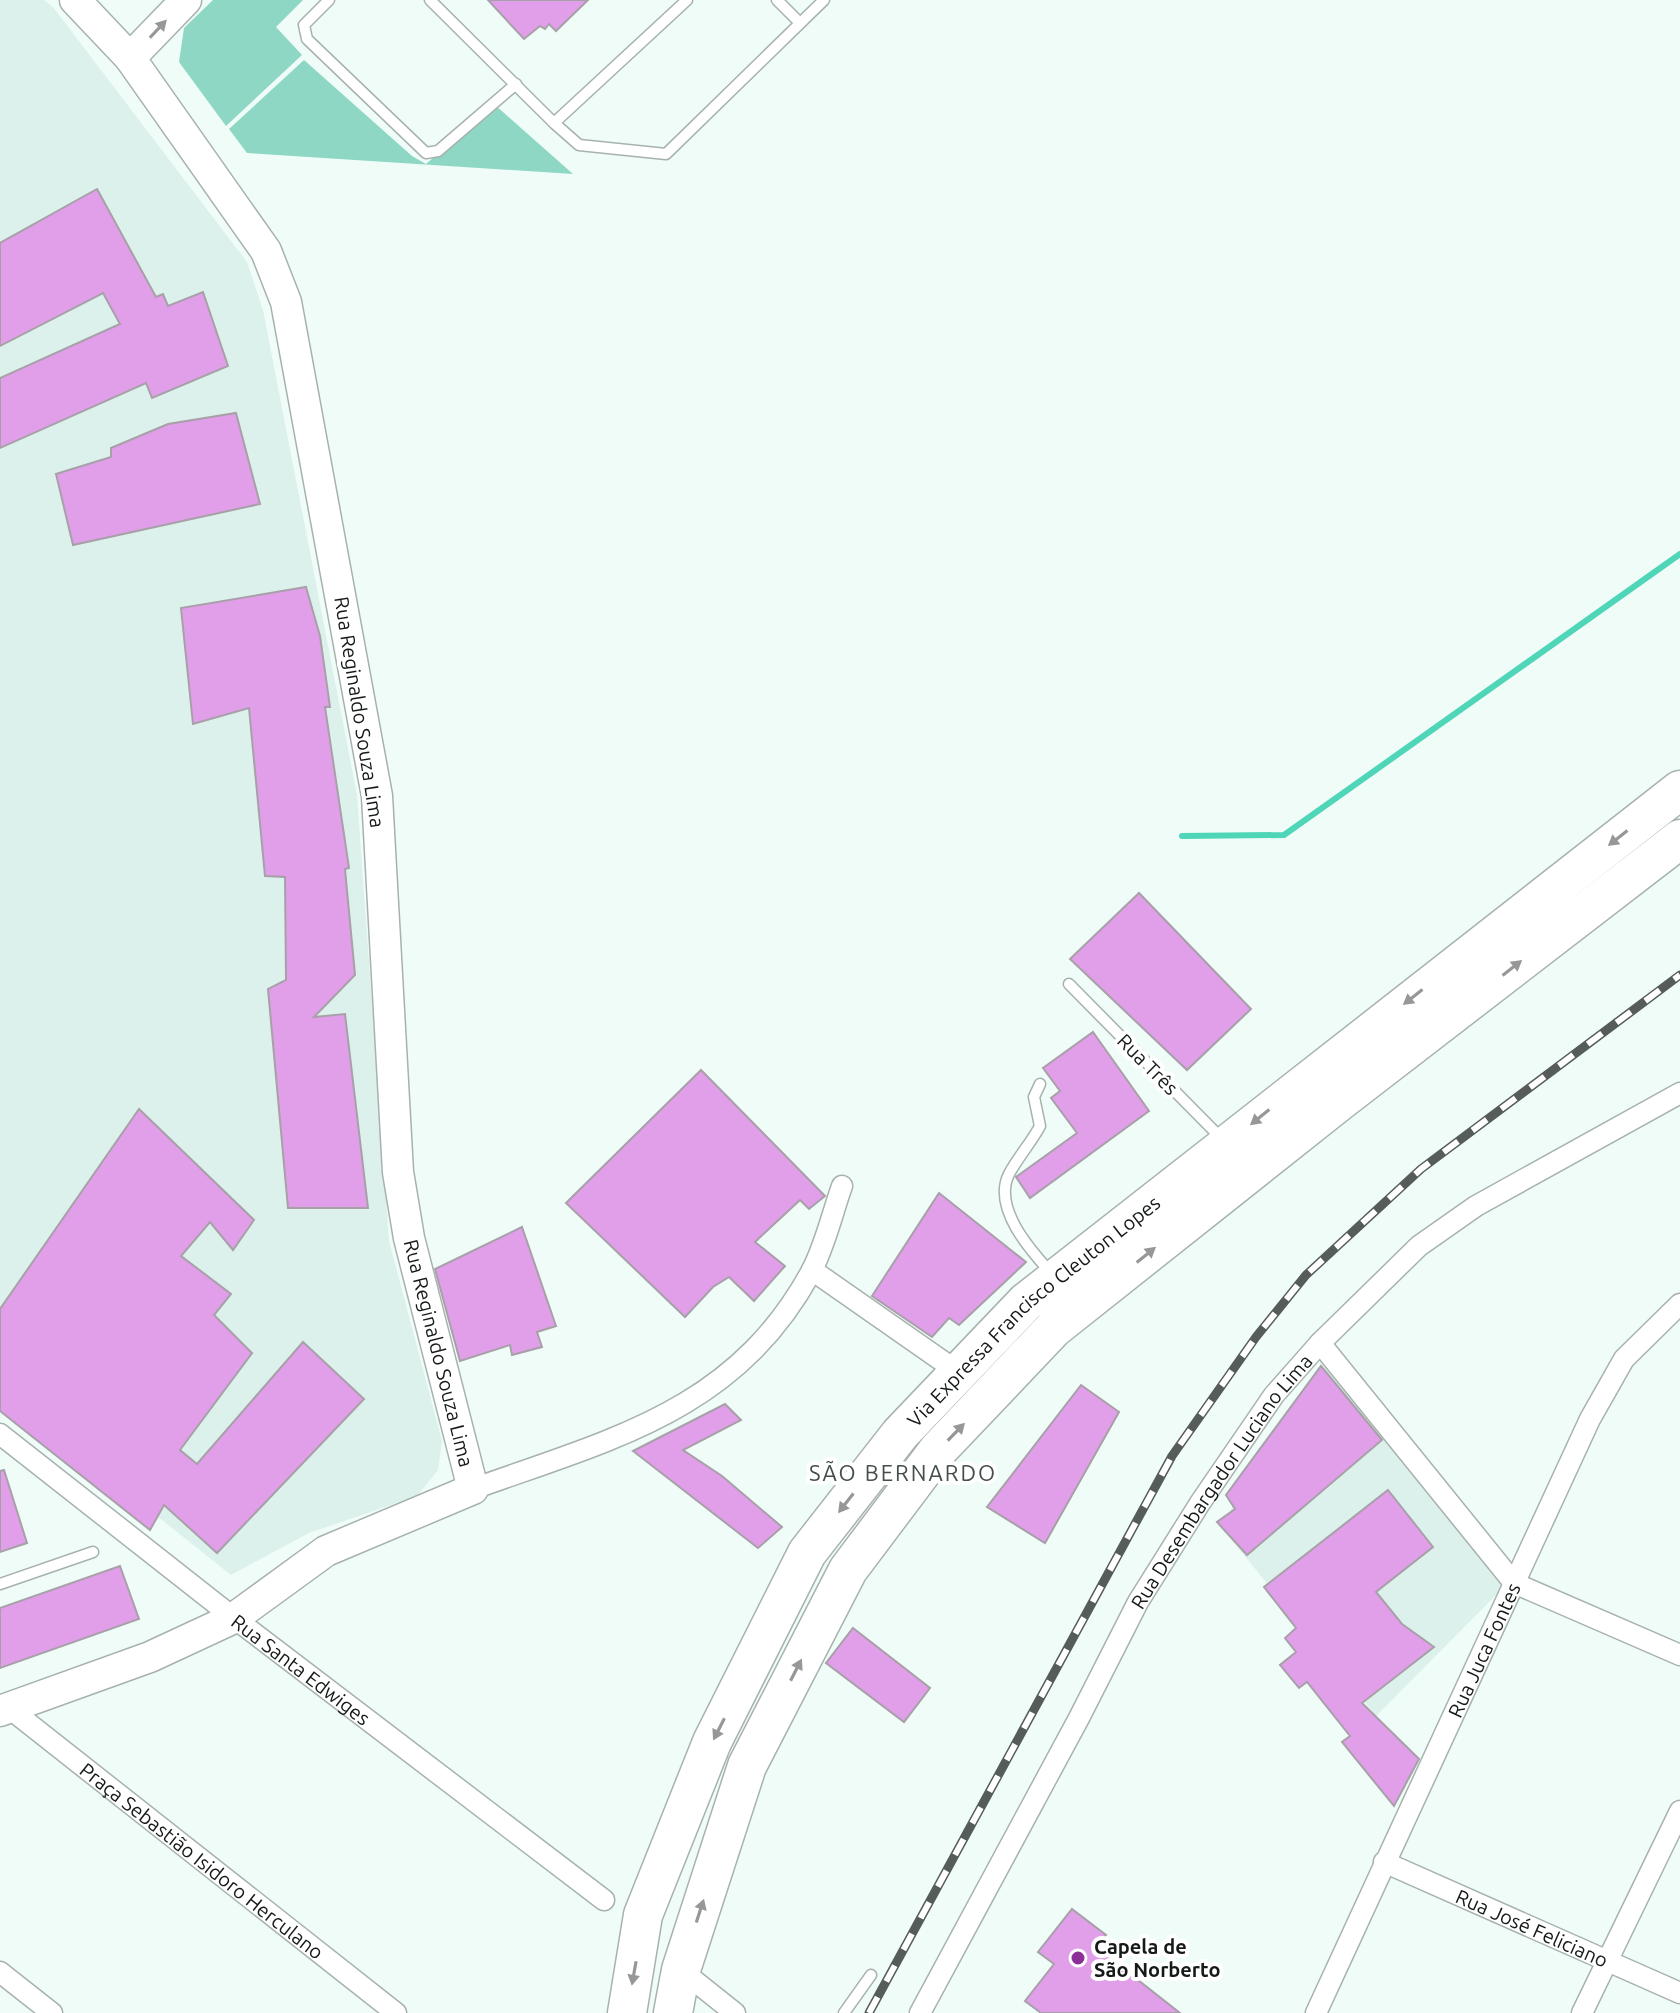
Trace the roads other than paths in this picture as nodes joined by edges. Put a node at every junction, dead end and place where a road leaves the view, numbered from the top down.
1 (75, 0) edge
2 (186, 0) edge
3 (329, 0) edge
4 (430, 0) edge
5 (687, 0) edge
6 (777, 0) edge
7 (824, 0) edge
8 (108, 10) edge
9 (800, 23) junction
10 (130, 58) junction
11 (516, 84) junction
12 (554, 123) junction
13 (1680, 790) edge
14 (1680, 839) edge
15 (1069, 984) dead end
16 (1040, 1084) dead end
17 (1680, 1093) edge
18 (1227, 1144) junction
19 (842, 1186) dead end
20 (812, 1270) junction
21 (1056, 1278) junction
22 (1680, 1304) edge
23 (1320, 1343) junction
24 (958, 1372) junction
25 (0, 1434) edge
26 (473, 1489) junction
27 (93, 1552) dead end
28 (1514, 1583) junction
29 (0, 1584) edge
30 (234, 1618) junction
31 (1680, 1655) edge
32 (4, 1709) edge
33 (1680, 1811) edge
34 (1384, 1862) junction
35 (604, 1900) dead end
36 (1610, 1959) junction
37 (681, 1970) junction
38 (0, 1972) edge
39 (871, 1975) dead end
40 (1680, 1993) edge
41 (733, 2012) edge
42 (52, 2013) edge
43 (396, 2013) edge
44 (627, 2013) edge
45 (673, 2013) edge
46 (844, 2013) edge
47 (920, 2013) edge
48 (1316, 2013) edge
49 (1582, 2013) edge

1 - 8 street, Rua Reginaldo Souza Lima
10 -> 2 street
3 - 11 lane
4 - 11 lane
5 - 12 lane
6 - 9 lane
7 - 9 lane
8 - 10 street, Rua Reginaldo Souza Lima
9 - 12 lane
10 - 26 street, Rua Reginaldo Souza Lima
11 - 12 lane
13 -> 18 highway, Via Expressa Francisco Cleuton Lopes
37 -> 14 highway, Via Expressa Francisco Cleuton Lopes
15 - 18 lane, Rua Três
16 - 21 lane
17 - 23 street, Rua Desembargador Luciano Lima
18 - 21 highway, Via Expressa Francisco Cleuton Lopes
19 - 20 street, Rua Reginaldo Souza Lima
20 - 24 street
20 - 26 street, Rua Reginaldo Souza Lima
21 - 24 highway, Via Expressa Francisco Cleuton Lopes
22 - 28 street, Rua Juca Fontes
23 - 28 street
23 - 47 street, Rua Desembargador Luciano Lima
24 -> 44 highway, Via Expressa Francisco Cleuton Lopes
25 - 30 street, Rua Santa Edwiges
26 - 30 street, Rua Reginaldo Souza Lima
27 - 29 lane
28 - 31 street
28 - 34 street, Rua Juca Fontes
30 - 32 street, Rua Reginaldo Souza Lima
30 - 35 street, Rua Santa Edwiges
32 - 43 street, Praça Sebastião Isidoro Herculano
33 - 36 street
34 - 36 street, Rua José Feliciano
34 - 48 street, Rua Juca Fontes
36 - 40 street, Rua José Feliciano
36 - 49 street
37 - 41 street
37 - 45 highway, Via Expressa Francisco Cleuton Lopes
38 - 42 street
39 - 46 lane

